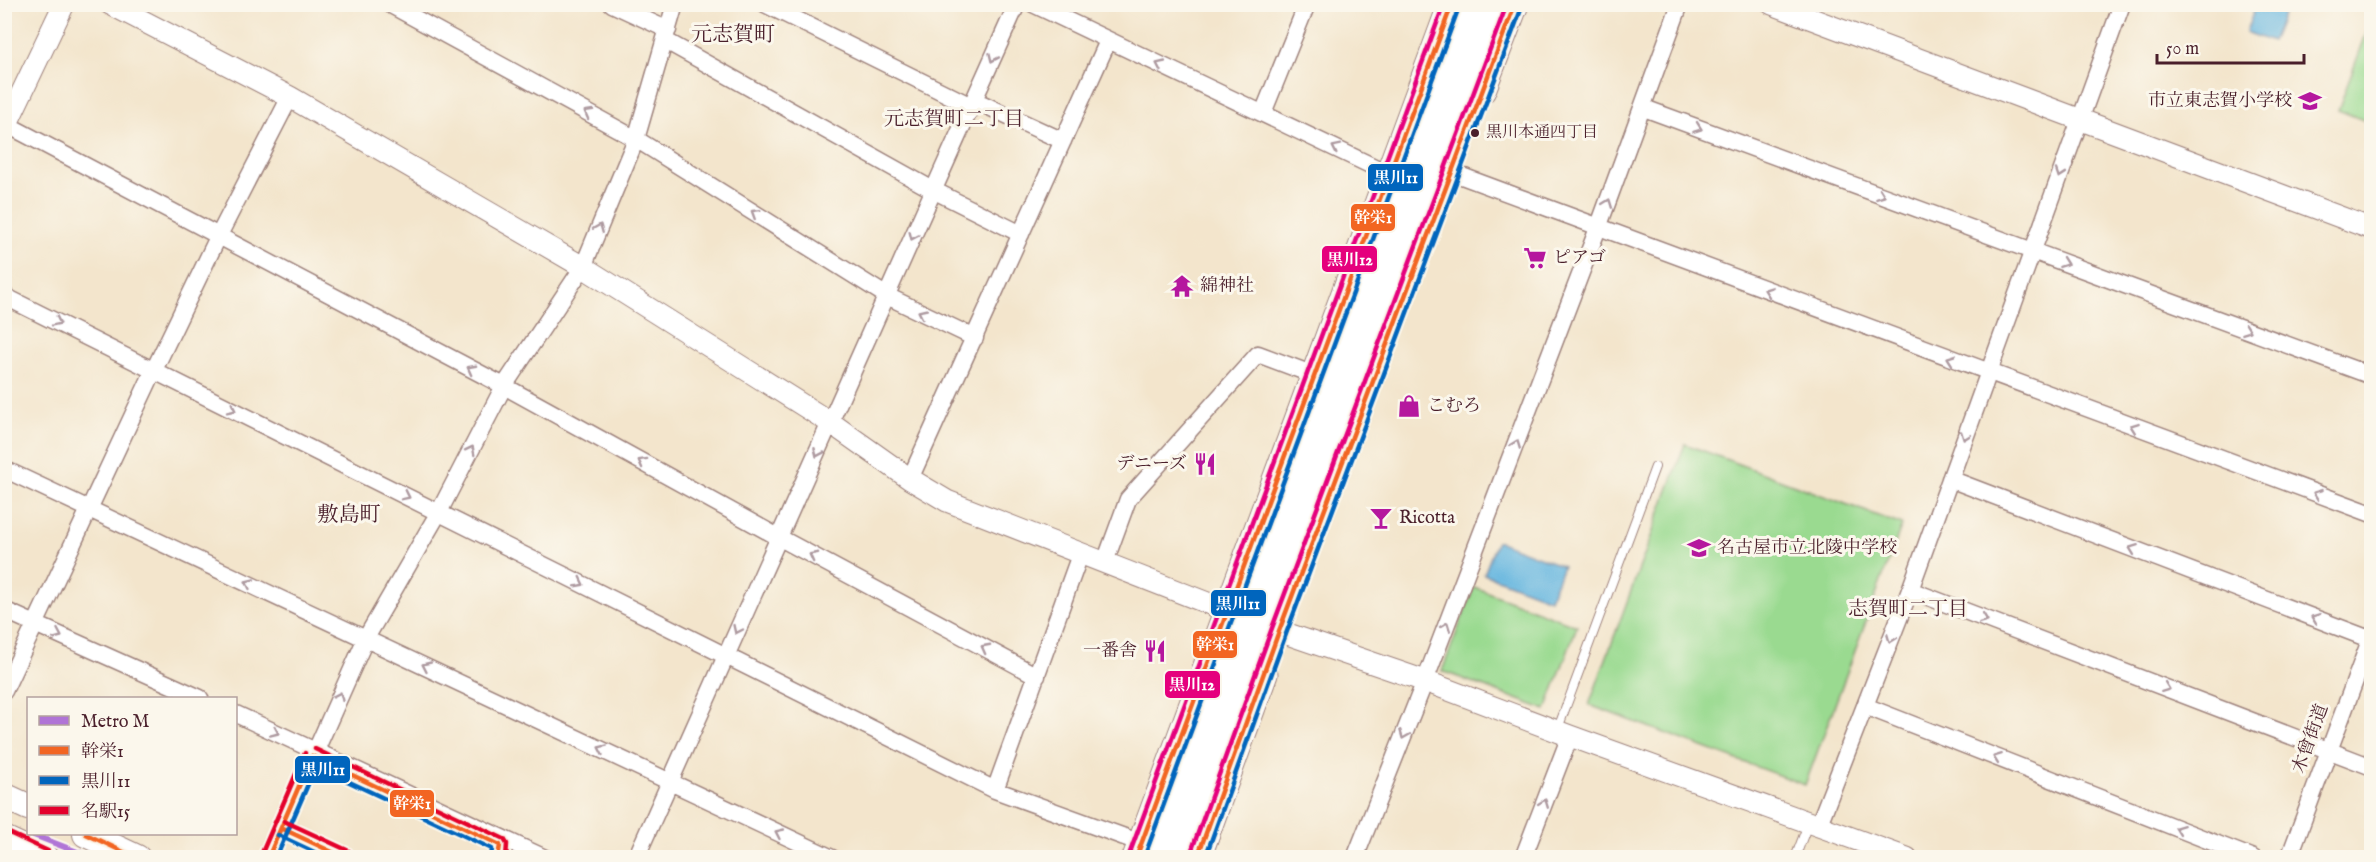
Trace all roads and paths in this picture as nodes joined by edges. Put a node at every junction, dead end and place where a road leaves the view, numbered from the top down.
1 (64, 4) edge
2 (110, 4) edge
3 (389, 4) edge
4 (612, 4) edge
5 (675, 4) edge
6 (765, 4) edge
7 (1017, 4) edge
8 (1033, 4) edge
9 (1307, 4) edge
10 (1452, 4) edge
11 (1469, 4) edge
12 (1499, 4) edge
13 (1515, 4) edge
14 (1680, 4) edge
15 (1772, 4) edge
16 (2122, 4) edge
17 (667, 35) junction
18 (1108, 41) junction
19 (290, 97) junction
20 (973, 103) junction
21 (1644, 108) junction
22 (1263, 113) junction
23 (2079, 119) junction
24 (5, 126) edge
25 (636, 139) junction
26 (1063, 141) junction
27 (1451, 172) junction
28 (1389, 174) junction
29 (933, 190) junction
30 (1598, 228) junction
31 (2372, 229) edge
32 (1021, 234) junction
33 (218, 237) junction
34 (2034, 252) junction
35 (583, 267) junction
36 (4, 296) edge
37 (887, 296) junction
38 (975, 338) junction
39 (154, 370) junction
40 (1988, 373) junction
41 (1314, 375) junction
42 (2372, 376) edge
43 (504, 386) junction
44 (831, 423) junction
45 (1655, 467) dead end
46 (4, 469) edge
47 (910, 479) junction
48 (1950, 479) junction
49 (90, 509) junction
50 (439, 512) junction
51 (2372, 514) edge
52 (780, 538) junction
53 (1081, 552) junction
54 (1104, 562) junction
55 (1910, 590) junction
56 (4, 610) edge
57 (1226, 610) junction
58 (36, 625) junction
59 (1279, 631) junction
60 (366, 638) junction
61 (2371, 638) edge
62 (724, 656) junction
63 (1037, 676) junction
64 (1425, 681) junction
65 (4, 691) edge
66 (196, 697) edge
67 (1865, 706) junction
68 (237, 715) edge
69 (1564, 734) junction
70 (2328, 750) junction
71 (313, 753) junction
72 (2372, 767) edge
73 (670, 782) junction
74 (994, 790) junction
75 (4, 796) edge
76 (27, 807) edge
77 (1814, 822) junction
78 (281, 828) junction
79 (88, 835) edge
80 (4, 839) edge
81 (1144, 853) edge
82 (45, 858) edge
83 (137, 858) edge
84 (268, 858) edge
85 (346, 858) edge
86 (498, 858) edge
87 (545, 858) edge
88 (636, 858) edge
89 (831, 858) edge
90 (1179, 858) edge
91 (1197, 858) edge
92 (1355, 858) edge
93 (1523, 858) edge
94 (1795, 858) edge
95 (1907, 858) edge
96 (2253, 858) edge
97 (2289, 858) edge

1 - 24 street
2 - 19 street
25 -> 3 street
4 - 17 street
5 - 17 street
6 - 20 street
7 -> 20 street
8 - 18 street
9 - 22 street
10 - 28 highway
11 - 81 highway, bridge
12 - 90 highway, bridge
13 - 27 highway
14 - 21 street
15 - 23 street
16 - 23 street
17 - 25 street
17 - 29 street
22 -> 18 street
18 - 26 street
19 - 33 street
19 - 35 street
20 - 26 street
20 - 29 street
30 -> 21 street
21 -> 34 street
28 -> 22 street
23 - 31 street
23 -> 34 street
24 - 33 street
35 -> 25 street
37 -> 25 street
26 - 32 street
27 - 30 street
27 - 59 highway
28 - 41 highway
29 - 32 street
29 -> 37 street
40 -> 30 street
64 -> 30 street
32 - 38 street
33 - 39 street
43 -> 33 street
34 - 40 street
34 -> 42 street
35 - 43 street
35 - 44 street
36 -> 39 street
38 -> 37 street
37 - 44 street
38 - 47 street
39 - 49 street
39 -> 50 street
40 -> 48 street
51 -> 40 street
41 - 54 street
41 - 57 highway
50 -> 43 street
52 -> 43 street
44 - 47 street
44 -> 52 street
45 - 69 lane
46 - 49 street
47 - 53 street
48 - 55 street
61 -> 48 street
49 - 58 street
60 -> 49 street
50 - 60 street
50 -> 62 street
52 -> 62 street
63 -> 52 street
53 - 54 street
53 - 63 street
54 - 57 street
55 -> 67 street
55 -> 70 street
56 - 58 street
57 - 59 street
57 - 81 highway
58 - 65 street
58 -> 66 street
59 - 64 street
59 - 91 highway
71 -> 60 street
73 -> 60 street
61 - 70 street, 木曾街道
62 - 73 street
62 - 74 street
63 - 74 street
64 - 69 street
64 -> 92 street
67 - 77 street
96 -> 67 street
68 -> 71 street
69 - 77 street
93 -> 69 street
70 - 72 street
70 - 97 street, 木曾街道
71 - 78 street
71 - 86 lane
71 - 87 street
73 - 88 street
89 -> 73 street
74 - 81 street
75 - 76 main road
77 - 94 lane
77 - 95 street
78 - 84 street
78 - 85 lane
79 - 83 main road
80 - 82 main road

